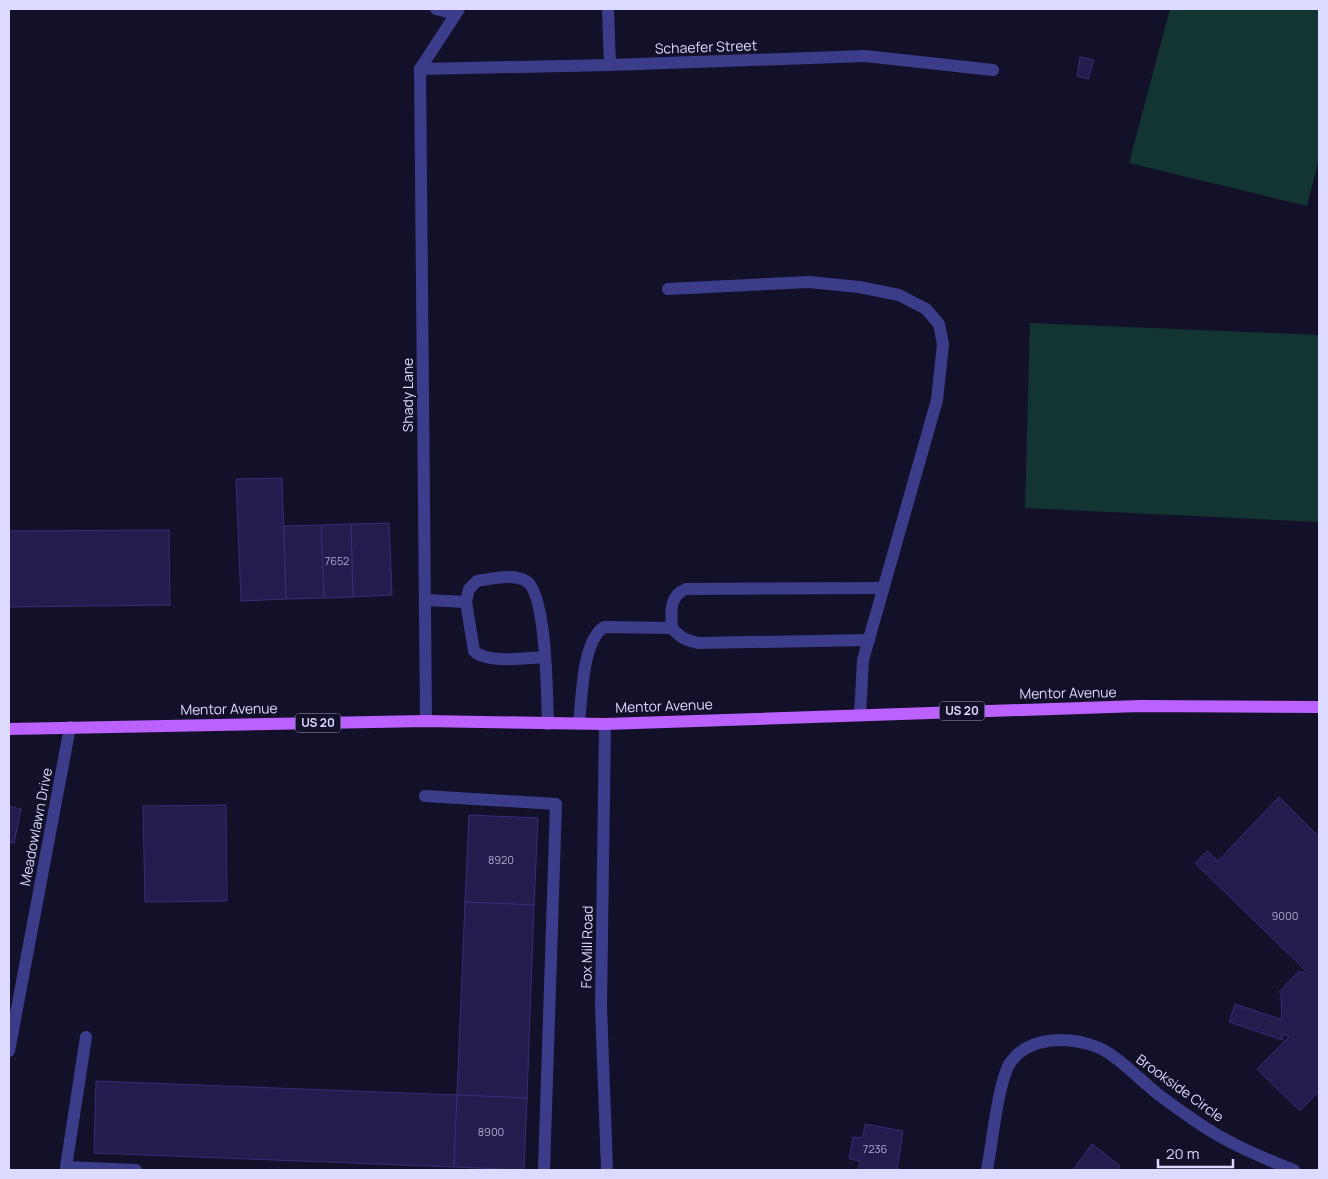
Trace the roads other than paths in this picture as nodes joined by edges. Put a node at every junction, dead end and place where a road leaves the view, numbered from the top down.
1 (436, 9) edge
2 (608, 9) edge
3 (457, 12) edge
4 (610, 65) junction
5 (420, 69) junction
6 (992, 70) dead end
7 (668, 289) dead end
8 (882, 588) junction
9 (426, 600) junction
10 (466, 602) junction
11 (672, 628) junction
12 (869, 640) junction
13 (546, 657) junction
14 (1319, 706) edge
15 (860, 715) junction
16 (426, 721) junction
17 (548, 724) junction
18 (579, 724) junction
19 (605, 724) junction
20 (70, 727) junction
21 (9, 729) edge
22 (425, 796) dead end
23 (10, 1036) edge
24 (86, 1037) dead end
25 (9, 1051) edge
26 (136, 1170) edge
27 (544, 1170) edge
28 (607, 1170) edge
29 (987, 1170) edge
30 (1294, 1170) edge

1 - 3 street
2 - 4 street
3 - 5 street
4 - 5 street, Schaefer Street
4 - 6 street, Schaefer Street
5 - 9 street, Shady Lane
7 - 8 street
8 - 11 street
8 - 12 street
9 - 10 street
9 - 16 street, Shady Lane
10 - 13 street
10 - 13 street
11 - 12 street
11 - 18 street
12 - 15 street
13 - 17 street
14 - 15 main road, Mentor Avenue / US 20
15 - 19 main road, Mentor Avenue / US 20
16 - 17 main road, Mentor Avenue / US 20
16 - 20 main road, Mentor Avenue / US 20
17 - 18 main road, Mentor Avenue / US 20
18 - 19 main road, Mentor Avenue / US 20
19 - 28 street, Fox Mill Road
20 - 21 main road, Mentor Avenue / US 20
20 - 23 street, Meadowlawn Drive
22 - 27 street
23 - 25 street, Meadowlawn Drive
24 - 26 street
29 - 30 street, Brookside Circle

